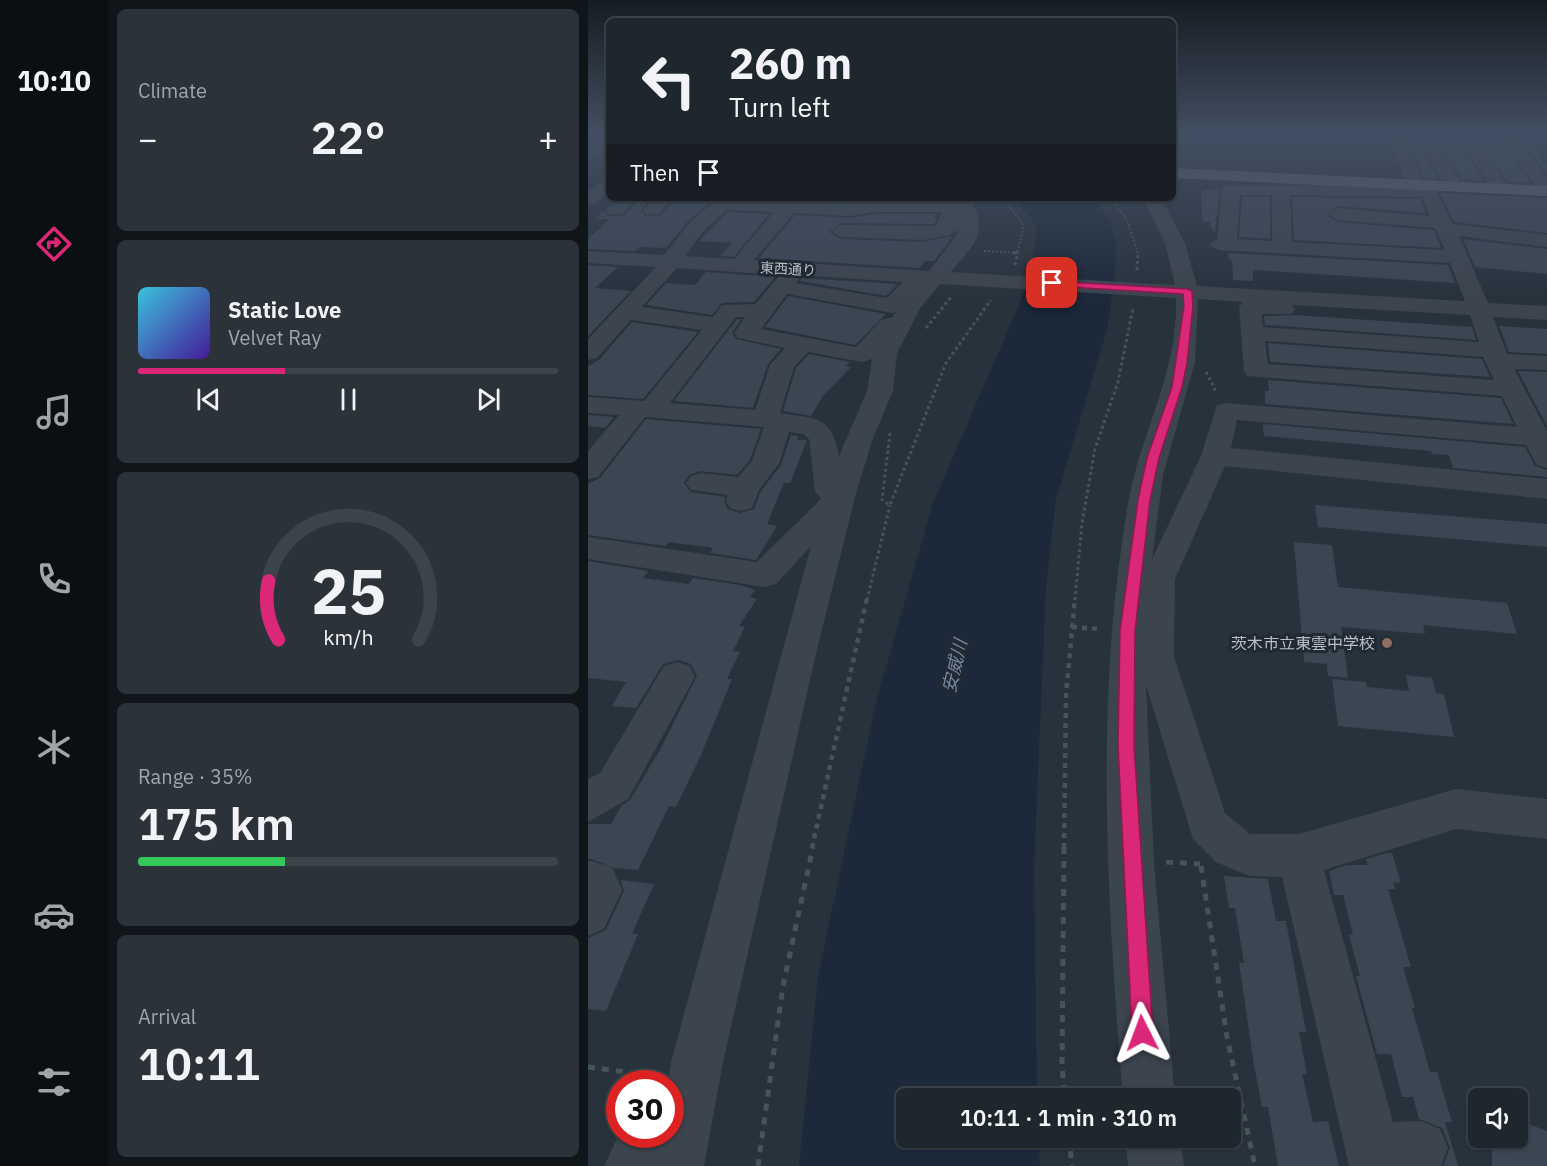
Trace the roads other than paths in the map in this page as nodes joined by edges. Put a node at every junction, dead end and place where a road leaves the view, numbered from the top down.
1 (601, 189) edge
2 (1231, 189) edge
3 (1241, 189) edge
4 (1386, 189) edge
5 (1423, 189) edge
6 (1520, 189) edge
7 (1334, 190) junction
8 (1547, 190) edge
9 (1281, 191) junction
10 (588, 200) edge
11 (727, 201) edge
12 (737, 201) edge
13 (954, 201) edge
14 (1154, 201) edge
15 (854, 204) edge
16 (789, 207) junction
17 (1337, 214) junction
18 (1444, 226) junction
19 (1547, 241) edge
20 (829, 247) junction
21 (1282, 247) junction
22 (1342, 250) junction
23 (1463, 255) junction
24 (588, 257) edge
25 (746, 257) junction
26 (1512, 257) dead end
27 (1547, 259) edge
28 (670, 262) junction
29 (784, 283) junction
30 (914, 284) junction
31 (1179, 291) junction
32 (1547, 302) edge
33 (1250, 307) junction
34 (1483, 309) junction
35 (761, 311) junction
36 (1547, 313) edge
37 (588, 315) edge
38 (621, 315) junction
39 (901, 323) junction
40 (1547, 323) edge
41 (718, 324) junction
42 (1252, 333) junction
43 (802, 344) junction
44 (588, 353) edge
45 (1494, 356) junction
46 (1547, 363) edge
47 (1510, 389) junction
48 (1249, 394) dead end
49 (588, 405) edge
50 (645, 409) junction
51 (1226, 411) junction
52 (772, 420) junction
53 (1542, 448) edge
54 (1215, 456) junction
55 (588, 470) edge
56 (701, 483) dead end
57 (1547, 489) edge
58 (840, 497) junction
59 (588, 548) edge
60 (1143, 609) junction
61 (677, 677) dead end
62 (588, 802) edge
63 (1547, 819) edge
64 (1299, 856) junction
65 (588, 882) edge
66 (588, 913) edge
67 (677, 1070) edge
68 (1148, 1088) edge
69 (640, 1148) edge
70 (676, 1148) edge
71 (1154, 1148) edge
72 (1390, 1155) edge
73 (632, 1166) edge
74 (676, 1166) edge
75 (1156, 1166) edge

1 - 10 street
2 - 21 street
3 - 9 street
4 - 7 street
5 - 18 street
6 - 8 main road
7 - 9 street
7 - 17 street
9 - 21 street
11 - 28 street
12 - 16 street
13 - 15 street
13 - 20 street
13 - 30 street
14 - 31 street
15 - 16 street
15 - 20 street
16 - 25 street
17 - 18 street
17 - 22 street
18 - 19 street
18 - 23 street
20 - 25 street
20 - 30 street
21 - 22 street
22 - 23 street
23 - 34 street
24 - 28 street, 東西通り
25 - 28 street
26 - 27 street
28 - 29 street
28 - 30 street, 東西通り
28 - 38 street
29 - 30 street
29 - 35 street
30 - 31 street, 東西通り
30 - 39 street
31 - 34 street, 東西通り
31 - 60 street
32 - 34 street
33 - 34 street
33 - 34 street
33 - 42 street
34 - 36 street
34 - 40 street
34 - 45 street
35 - 41 street
35 - 43 street
37 - 38 street
38 - 41 street
38 - 44 street
39 - 43 street
39 - 58 street
41 - 50 street
42 - 45 street
42 - 47 street
43 - 52 street
45 - 46 street
45 - 47 street
47 - 53 street
48 - 51 street
49 - 50 street
50 - 52 street
50 - 55 street
51 - 53 street
51 - 54 street
52 - 56 street
52 - 58 street
54 - 57 street
54 - 60 street
58 - 59 street
58 - 67 street
60 - 64 street
60 - 68 street
61 - 62 street
63 - 64 street
64 - 72 street
65 - 66 street
69 - 73 street
70 - 74 street
71 - 75 street

